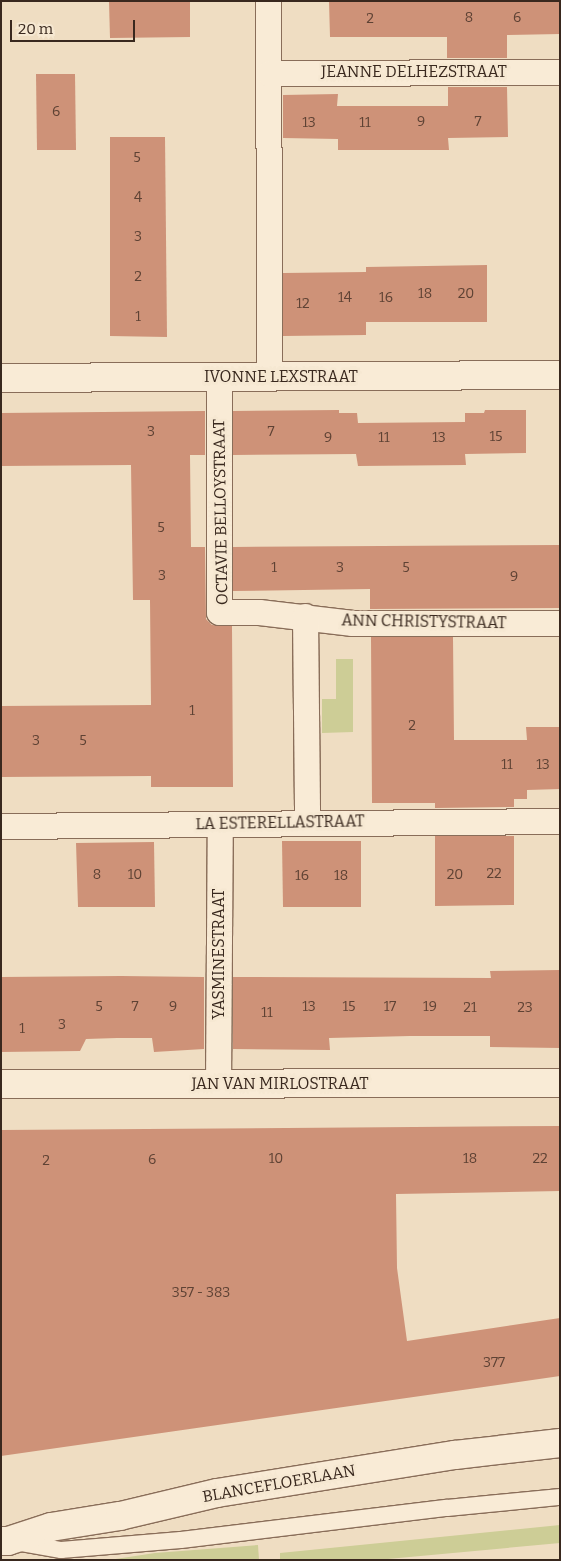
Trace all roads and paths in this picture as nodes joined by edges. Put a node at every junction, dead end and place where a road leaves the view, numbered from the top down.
1 (268, 1) edge
2 (560, 72) edge
3 (269, 73) junction
4 (560, 375) edge
5 (219, 377) junction
6 (269, 377) junction
7 (1, 378) edge
8 (258, 612) joint
9 (305, 616) junction
10 (560, 623) edge
11 (560, 821) edge
12 (307, 823) junction
13 (220, 824) junction
14 (1, 826) edge
15 (560, 1083) edge
16 (1, 1084) edge
17 (218, 1084) junction
18 (560, 1443) edge
19 (560, 1497) edge
20 (5, 1541) edge

1 - 3 street
2 - 3 street, JEANNE DELHEZSTRAAT
3 - 6 street
4 - 6 street, IVONNE LEXSTRAAT
5 - 6 street, IVONNE LEXSTRAAT
5 - 7 street, IVONNE LEXSTRAAT
5 - 8 street, OCTAVIE BELLOYSTRAAT
8 - 9 street, ANN CHRISTYSTRAAT
9 - 10 street, ANN CHRISTYSTRAAT
9 - 12 street
11 - 12 street, LA ESTERELLASTRAAT
12 - 13 street, LA ESTERELLASTRAAT
13 - 14 street, LA ESTERELLASTRAAT
13 - 17 street, YASMINESTRAAT
15 - 17 street, JAN VAN MIRLOSTRAAT
16 - 17 street, JAN VAN MIRLOSTRAAT
18 - 20 street, BLANCEFLOERLAAN
19 - 20 lane

